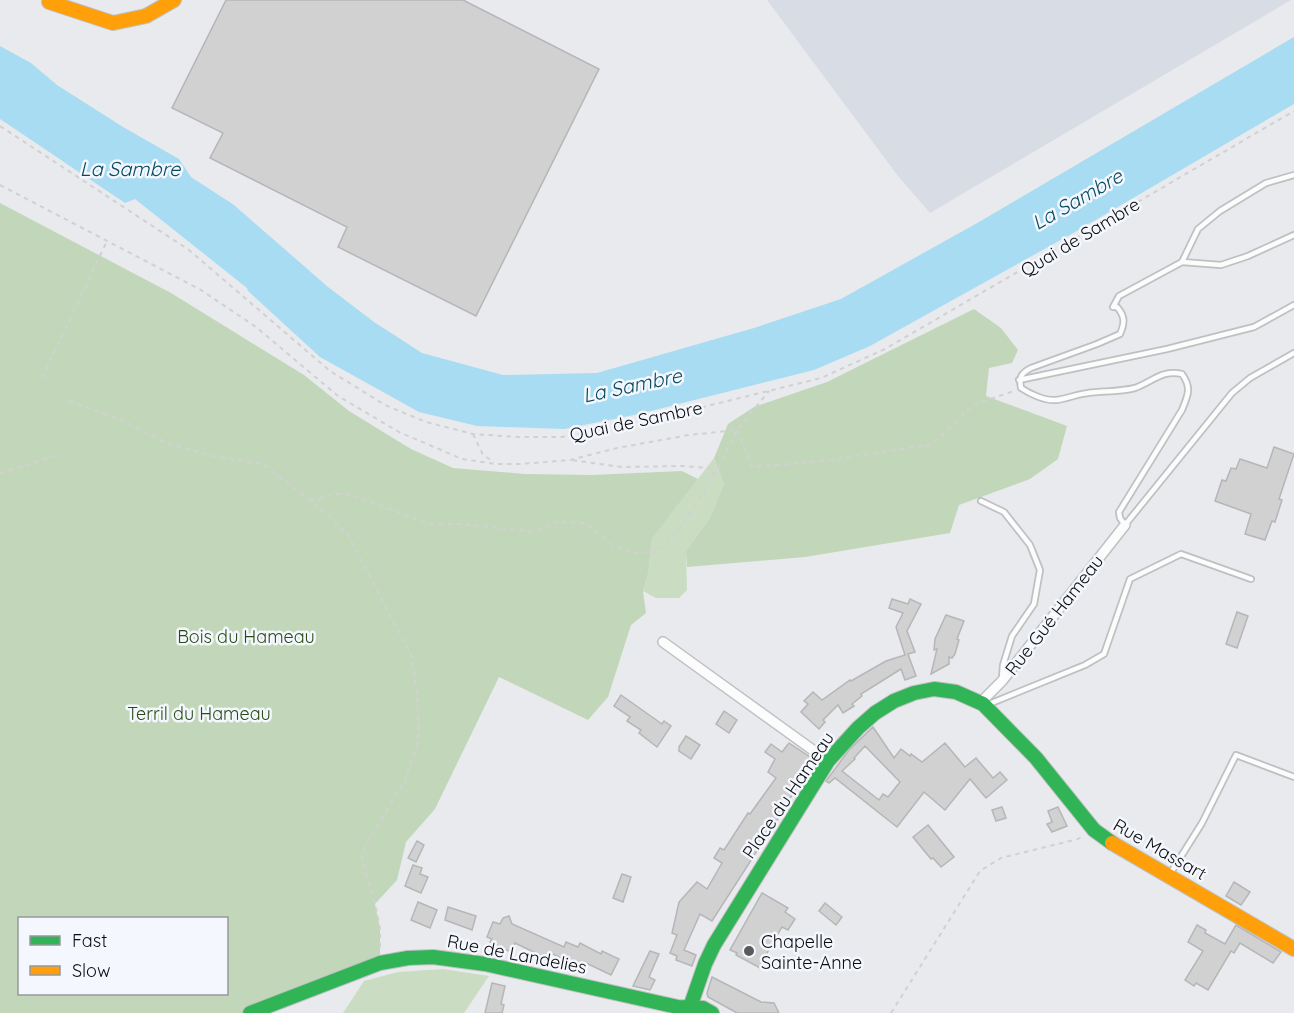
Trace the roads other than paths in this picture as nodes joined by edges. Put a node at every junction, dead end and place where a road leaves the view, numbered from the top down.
1 (174, 0) edge
2 (50, 2) edge
3 (1294, 175) edge
4 (1294, 235) edge
5 (1182, 262) junction
6 (1294, 305) edge
7 (1294, 353) edge
8 (1019, 380) junction
9 (981, 501) dead end
10 (1125, 525) junction
11 (1251, 579) dead end
12 (663, 642) dead end
13 (1002, 681) junction
14 (982, 704) junction
15 (828, 761) junction
16 (1294, 777) edge
17 (1169, 875) junction
18 (1294, 948) edge
19 (689, 1010) edge
20 (250, 1013) edge
21 (712, 1013) edge

1 - 2 street
3 - 5 lane
4 - 5 lane
5 - 8 lane
6 - 8 lane
7 - 10 lane
8 - 10 lane
9 - 13 lane
10 - 13 street, Rue Gué Hameau
11 - 14 lane
12 - 15 street
13 - 14 street, Rue Gué Hameau
14 - 15 street, Place du Hameau
14 - 17 street, Rue Massart
15 - 19 street, Place du Hameau
16 - 17 lane
17 - 18 street, Rue Massart
19 - 20 street, Rue de Landelies
19 - 21 street, Rue de Landelies

